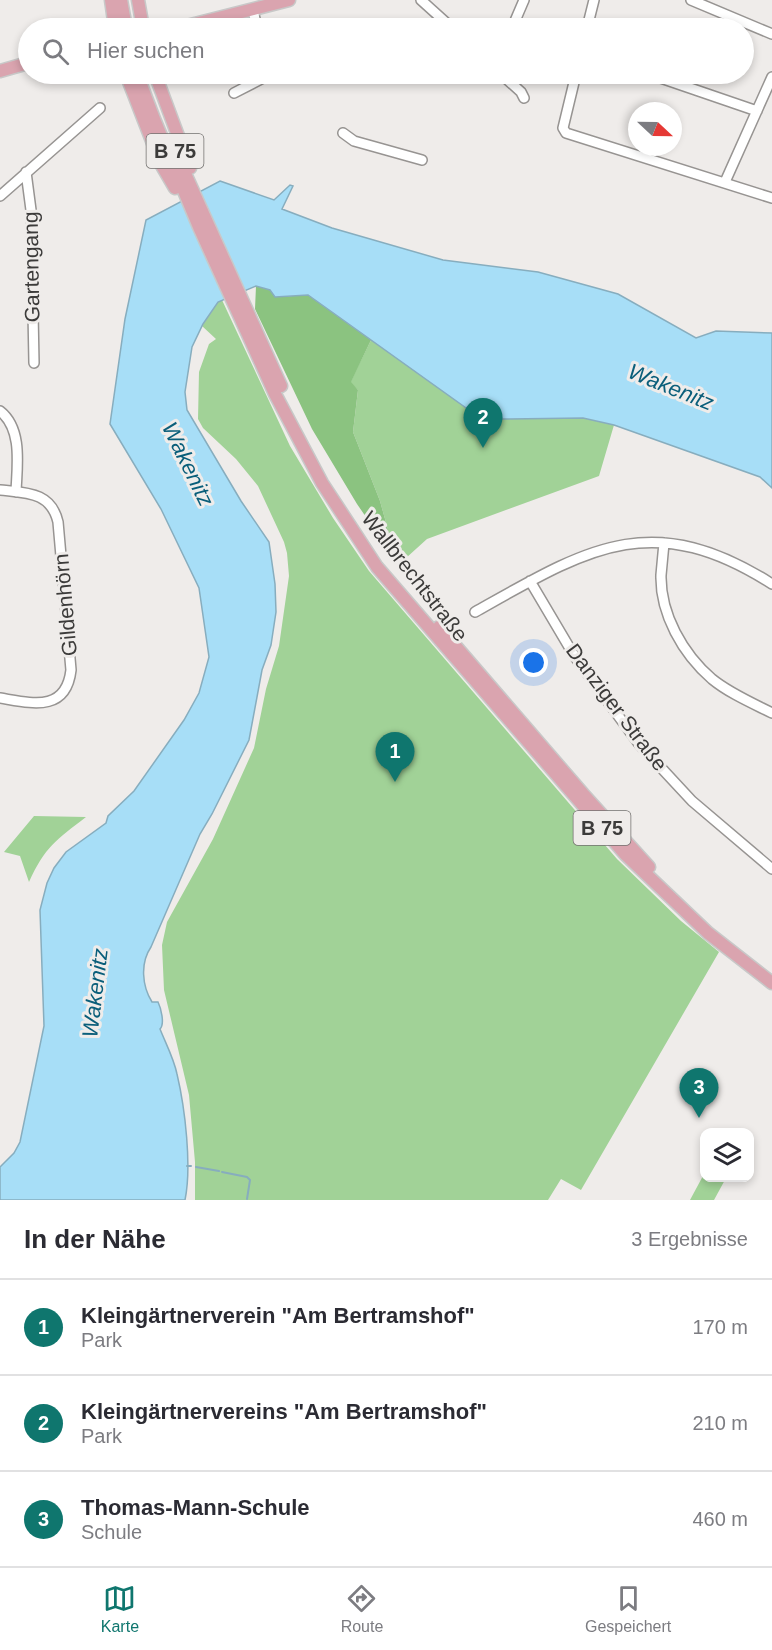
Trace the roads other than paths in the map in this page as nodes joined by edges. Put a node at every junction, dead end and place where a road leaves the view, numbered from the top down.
1 (111, 0) edge
2 (121, 0) edge
3 (129, 0) edge
4 (138, 0) edge
5 (289, 0) edge
6 (420, 0) edge
7 (524, 0) edge
8 (594, 0) edge
9 (691, 0) edge
10 (253, 10) junction
11 (114, 18) edge
12 (124, 18) edge
13 (132, 18) edge
14 (141, 18) edge
15 (220, 18) edge
16 (255, 18) edge
17 (441, 18) edge
18 (516, 18) edge
19 (590, 18) edge
20 (734, 18) edge
21 (754, 26) edge
22 (772, 34) edge
23 (18, 66) edge
24 (0, 71) edge
25 (772, 77) edge
26 (130, 84) edge
27 (141, 84) edge
28 (148, 84) edge
29 (159, 84) edge
30 (251, 84) edge
31 (512, 84) edge
32 (574, 84) edge
33 (678, 84) edge
34 (234, 93) dead end
35 (524, 98) dead end
36 (100, 108) dead end
37 (757, 111) junction
38 (343, 134) dead end
39 (422, 160) dead end
40 (26, 172) junction
41 (725, 182) junction
42 (0, 196) edge
43 (772, 198) edge
44 (203, 225) junction
45 (260, 348) junction
46 (34, 363) dead end
47 (0, 411) edge
48 (0, 490) edge
49 (16, 492) junction
50 (664, 543) junction
51 (530, 581) junction
52 (772, 584) edge
53 (475, 612) dead end
54 (0, 698) edge
55 (772, 713) edge
56 (772, 869) edge
57 (772, 974) edge
58 (772, 983) edge

1 - 11 main road
2 - 12 main road
3 - 13 main road
4 - 14 main road
5 - 10 main road
6 - 17 street
7 - 18 street
8 - 19 street
9 - 20 street
10 - 15 main road
10 - 16 street
21 - 22 street
23 - 24 main road
25 - 37 street
26 - 44 main road
27 - 44 main road, Wallbrechtstraße / B 75
28 - 44 main road, Wallbrechtstraße / B 75
29 - 44 main road
30 - 34 street
31 - 35 street
32 - 41 street
33 - 37 street
36 - 40 street
37 - 41 street
38 - 39 street
40 - 42 street
40 - 46 street, Gartengang
41 - 43 street
44 - 45 main road, Wallbrechtstraße / B 75
45 - 57 main road, Wallbrechtstraße / B 75
45 - 58 main road, Wallbrechtstraße / B 75
47 - 49 street
48 - 49 street, Gildenhörn
49 - 54 street, Gildenhörn
50 - 51 street
50 - 52 street
50 - 55 street
51 - 53 street
51 - 56 street, Danziger Straße

